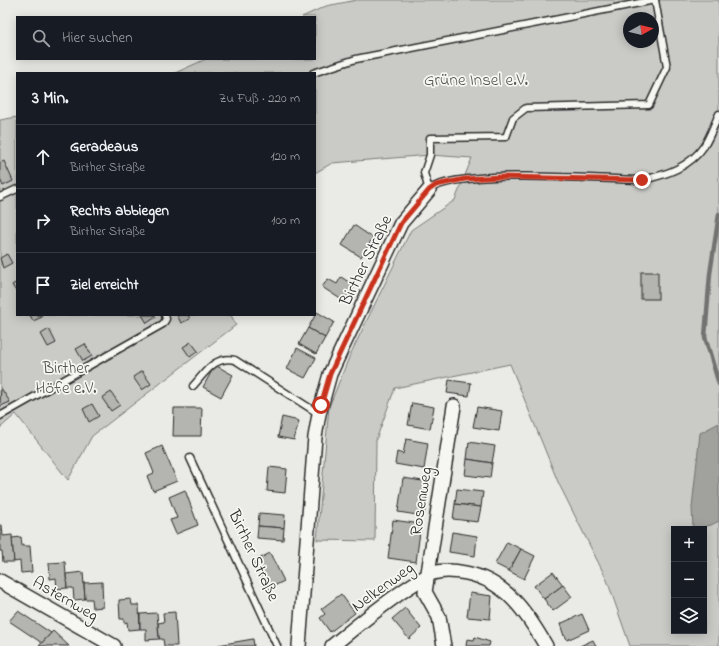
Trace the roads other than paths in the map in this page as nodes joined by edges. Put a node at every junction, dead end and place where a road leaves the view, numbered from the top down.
1 (655, 0) edge
2 (316, 72) edge
3 (719, 114) edge
4 (16, 189) edge
5 (429, 190) junction
6 (0, 197) edge
7 (165, 316) edge
8 (193, 386) dead end
9 (454, 406) dead end
10 (319, 414) junction
11 (0, 416) edge
12 (190, 458) dead end
13 (427, 576) junction
14 (0, 581) edge
15 (114, 646) edge
16 (277, 646) edge
17 (299, 646) edge
18 (332, 646) edge
19 (444, 646) edge
20 (546, 646) edge

1 - 2 lane
1 - 5 lane
3 - 5 lane, Birther Straße
4 - 6 lane
5 - 10 street, Birther Straße
7 - 11 lane
8 - 10 lane
9 - 13 street, Rosenweg
10 - 17 street, Birther Straße
12 - 16 lane, Birther Straße
13 - 18 street, Nelkenweg
13 - 19 street, Rosenweg
13 - 20 street, Nelkenweg
14 - 15 street, Asternweg

